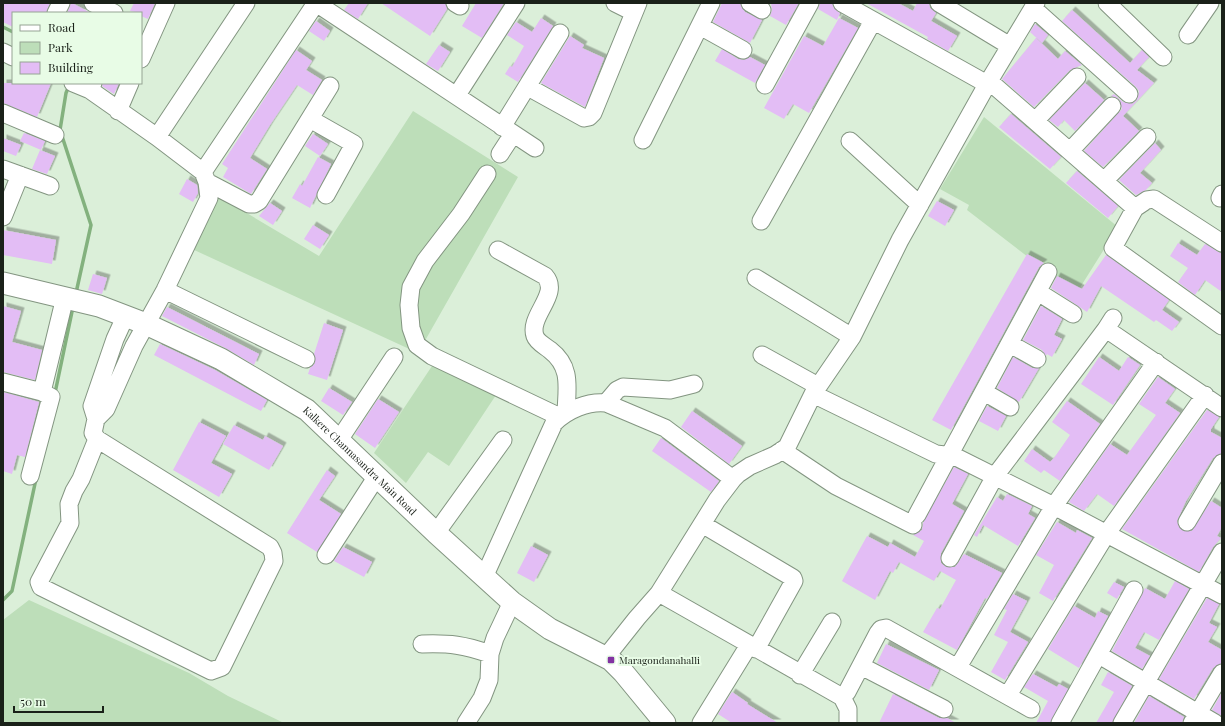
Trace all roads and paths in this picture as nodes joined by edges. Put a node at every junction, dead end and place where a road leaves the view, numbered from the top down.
1 (61, 3) edge
2 (93, 3) edge
3 (166, 3) edge
4 (246, 3) edge
5 (316, 3) edge
6 (516, 3) edge
7 (615, 3) edge
8 (711, 3) edge
9 (810, 3) edge
10 (842, 3) edge
11 (939, 3) edge
12 (1107, 3) edge
13 (1210, 3) edge
14 (1034, 5) edge
15 (636, 8) edge
16 (56, 12) edge
17 (112, 12) edge
18 (873, 21) junction
19 (700, 26) junction
20 (560, 34) dead end
21 (1188, 35) dead end
22 (1010, 46) junction
23 (743, 50) dead end
24 (3, 52) edge
25 (12, 56) edge
26 (142, 57) edge
27 (1163, 57) dead end
28 (1077, 77) dead end
29 (988, 83) junction
30 (78, 84) edge
31 (130, 84) edge
32 (765, 85) dead end
33 (330, 86) dead end
34 (528, 86) junction
35 (92, 87) edge
36 (1129, 94) dead end
37 (457, 95) junction
38 (1112, 106) dead end
39 (118, 111) junction
40 (3, 113) edge
41 (310, 120) junction
42 (1036, 121) junction
43 (507, 130) junction
44 (55, 135) dead end
45 (157, 137) junction
46 (1147, 137) dead end
47 (643, 140) dead end
48 (850, 141) dead end
49 (535, 148) dead end
50 (1070, 151) junction
51 (500, 154) dead end
52 (3, 169) edge
53 (487, 174) dead end
54 (20, 176) junction
55 (205, 177) junction
56 (1104, 181) junction
57 (50, 186) dead end
58 (326, 195) dead end
59 (920, 205) junction
60 (1135, 208) junction
61 (3, 217) edge
62 (761, 221) dead end
63 (1222, 244) edge
64 (498, 250) dead end
65 (1048, 272) dead end
66 (756, 278) dead end
67 (3, 283) edge
68 (165, 290) junction
69 (1038, 292) junction
70 (65, 298) junction
71 (1073, 314) dead end
72 (126, 315) junction
73 (146, 324) junction
74 (1222, 326) edge
75 (852, 337) junction
76 (1010, 344) junction
77 (762, 355) dead end
78 (394, 357) dead end
79 (306, 358) dead end
80 (1037, 359) dead end
81 (1156, 362) junction
82 (3, 382) edge
83 (694, 384) dead end
84 (816, 390) junction
85 (42, 392) junction
86 (984, 392) junction
87 (1205, 395) junction
88 (606, 403) junction
89 (1010, 407) dead end
90 (1222, 408) edge
91 (563, 415) junction
92 (96, 419) junction
93 (97, 439) junction
94 (339, 440) junction
95 (503, 440) dead end
96 (782, 450) junction
97 (950, 455) junction
98 (1222, 464) edge
99 (30, 476) dead end
100 (377, 476) junction
101 (995, 476) junction
102 (733, 479) junction
103 (1054, 506) junction
104 (1187, 522) dead end
105 (702, 524) junction
106 (436, 533) junction
107 (1106, 533) junction
108 (1222, 552) edge
109 (326, 555) dead end
110 (950, 558) dead end
111 (484, 575) junction
112 (1204, 585) junction
113 (1134, 590) dead end
114 (659, 593) junction
115 (1222, 595) edge
116 (512, 602) junction
117 (832, 622) dead end
118 (422, 644) dead end
119 (752, 647) junction
120 (490, 654) junction
121 (1099, 655) junction
122 (606, 658) junction
123 (861, 666) junction
124 (958, 667) junction
125 (1222, 673) edge
126 (800, 674) junction
127 (1146, 684) junction
128 (1008, 695) junction
129 (842, 697) junction
130 (944, 709) dead end
131 (1031, 709) dead end
132 (1195, 718) edge
133 (707, 721) edge
134 (466, 723) edge
135 (665, 723) edge
136 (848, 723) edge
137 (1060, 723) edge
138 (1122, 723) edge
139 (1215, 723) edge

1 - 16 street
2 - 17 street
3 - 26 street
4 - 45 street
5 - 37 street
5 - 55 street
6 - 37 street
7 - 15 street
8 - 19 street
9 - 32 street
10 - 18 street
11 - 22 street
12 - 27 street
13 - 21 street
14 - 22 street
14 - 36 street
15 - 34 street
18 - 29 street
18 - 62 street
19 - 23 street
19 - 47 street
20 - 34 street
22 - 29 street
24 - 25 street
28 - 42 street
29 - 42 street
29 - 59 street
30 - 35 street
31 - 39 street
33 - 41 street
34 - 43 street
35 - 39 street
37 - 43 street
38 - 50 street
39 - 45 street
40 - 44 street
41 - 55 street
41 - 58 street
42 - 50 street
43 - 49 street
43 - 51 street
45 - 55 street
46 - 56 street
48 - 59 street
50 - 56 street
52 - 54 street
53 - 91 street
54 - 57 street
54 - 61 street
55 - 68 street
56 - 60 street
59 - 75 street
60 - 63 street
60 - 74 street
64 - 91 street
65 - 69 street
66 - 75 street
67 - 70 main road, Kalkere Channasandra Main Road
68 - 73 street
68 - 79 street
69 - 71 street
69 - 76 street
70 - 72 main road, Kalkere Channasandra Main Road
70 - 85 street
72 - 73 main road, Kalkere Channasandra Main Road
72 - 92 street
73 - 92 street
73 - 94 main road, Kalkere Channasandra Main Road
75 - 84 street
76 - 80 street
76 - 86 street
77 - 84 street
78 - 94 street
81 - 87 street
81 - 101 street
81 - 103 street
82 - 85 street
83 - 88 street
84 - 96 street
84 - 97 street
85 - 99 street
86 - 89 street
86 - 97 street
87 - 90 street
87 - 107 street
88 - 91 street
88 - 102 street
91 - 111 street
92 - 93 street
93 - 93 street
94 - 100 main road, Kalkere Channasandra Main Road
95 - 106 street
96 - 97 street
96 - 102 street
97 - 101 street
98 - 104 street
100 - 106 main road, Kalkere Channasandra Main Road
100 - 109 street
101 - 103 street
101 - 110 street
102 - 105 street
103 - 107 street
103 - 124 street
105 - 114 street
105 - 119 street
106 - 111 main road, Kalkere Channasandra Main Road
107 - 112 street
107 - 128 street
108 - 112 street
111 - 116 main road, Kalkere Channasandra Main Road
112 - 115 street
112 - 127 street
113 - 121 street
114 - 119 street
114 - 122 street
116 - 120 street
116 - 122 main road, Kalkere Channasandra Main Road
117 - 126 street
118 - 120 street
119 - 126 street
119 - 133 street
120 - 134 street
121 - 127 street
121 - 137 street
122 - 135 main road, Kalkere Channasandra Main Road
123 - 124 street
123 - 129 street
123 - 130 street
124 - 128 street
125 - 132 street
126 - 129 street
127 - 132 street
127 - 138 street
128 - 131 street
129 - 136 street
132 - 139 street

